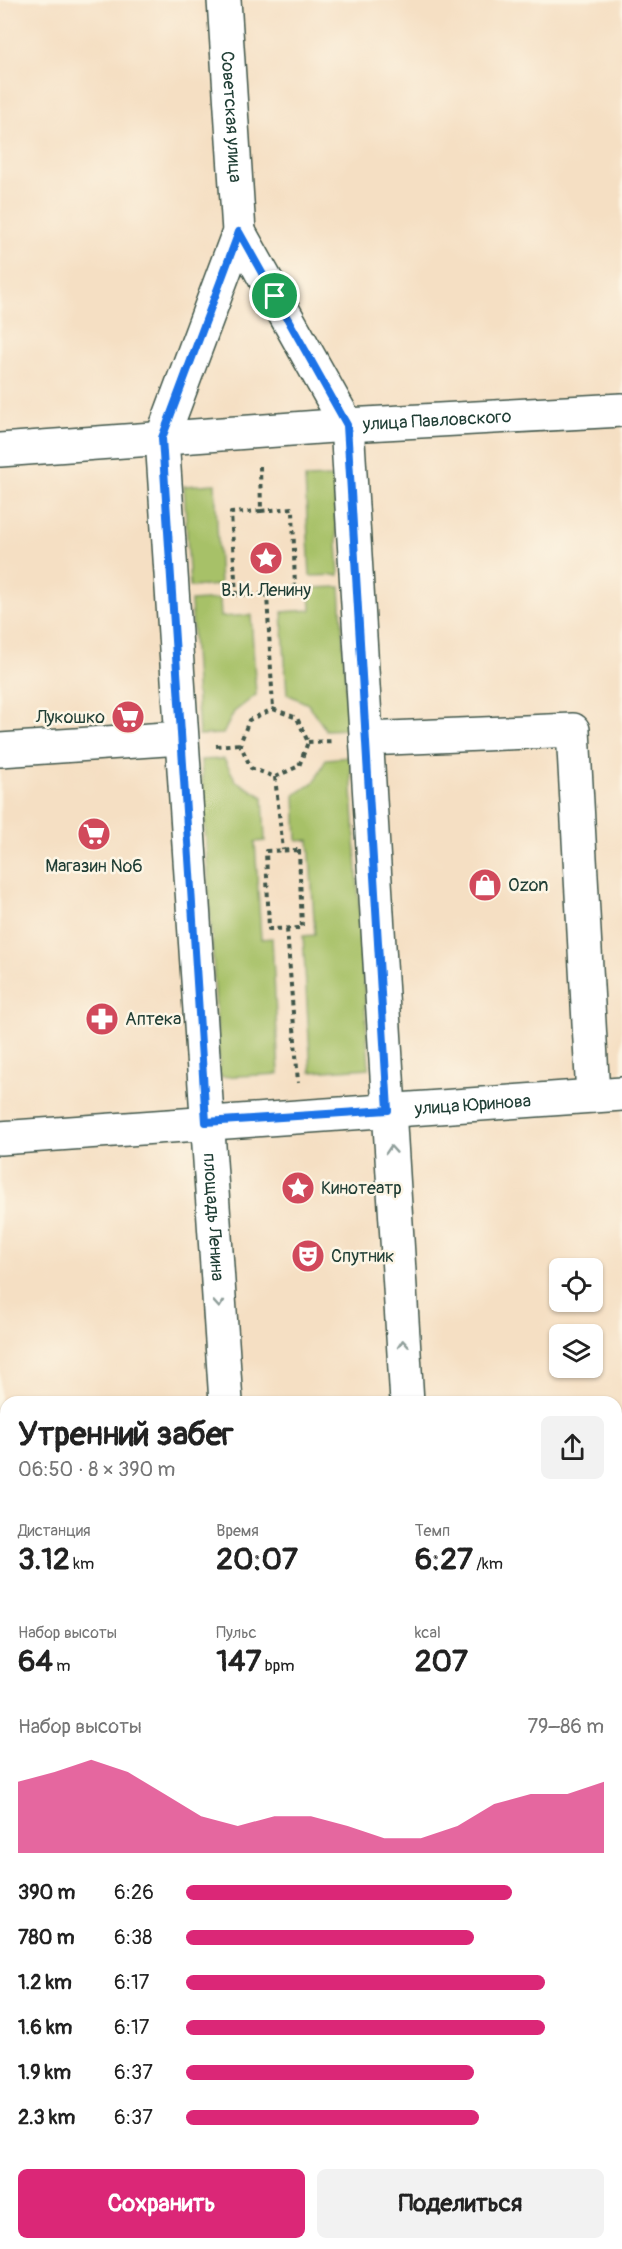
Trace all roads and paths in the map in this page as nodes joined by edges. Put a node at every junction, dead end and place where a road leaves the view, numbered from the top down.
1 (224, 0) edge
2 (239, 232) junction
3 (622, 410) edge
4 (347, 425) junction
5 (259, 431) junction
6 (162, 438) junction
7 (0, 450) edge
8 (261, 511) junction
9 (267, 594) junction
10 (273, 709) junction
11 (181, 738) junction
12 (366, 739) junction
13 (0, 750) edge
14 (275, 777) junction
15 (283, 850) junction
16 (287, 929) junction
17 (608, 1095) edge
18 (388, 1110) junction
19 (300, 1116) junction
20 (206, 1122) junction
21 (0, 1138) edge
22 (226, 1396) edge
23 (407, 1396) edge

1 - 2 street, Советская улица
2 - 4 street
2 - 6 street, площадь Ленина
3 - 4 street, улица Павловского
4 - 5 street, улица Павловского
4 - 12 street
5 - 6 street, улица Павловского
5 - 8 path
6 - 7 street, улица Павловского
6 - 11 street, площадь Ленина
8 - 9 path
8 - 9 path
9 - 10 path
10 - 14 path
10 - 14 path
11 - 13 street
11 - 20 street, площадь Ленина
12 - 17 street
12 - 18 street
14 - 15 path
15 - 16 path
15 - 16 path
16 - 19 path
17 - 18 street, улица Юринова
18 - 19 street, улица Юринова
23 -> 18 street
19 - 20 street, улица Юринова
20 - 21 street, улица Юринова
20 -> 22 street, площадь Ленина

